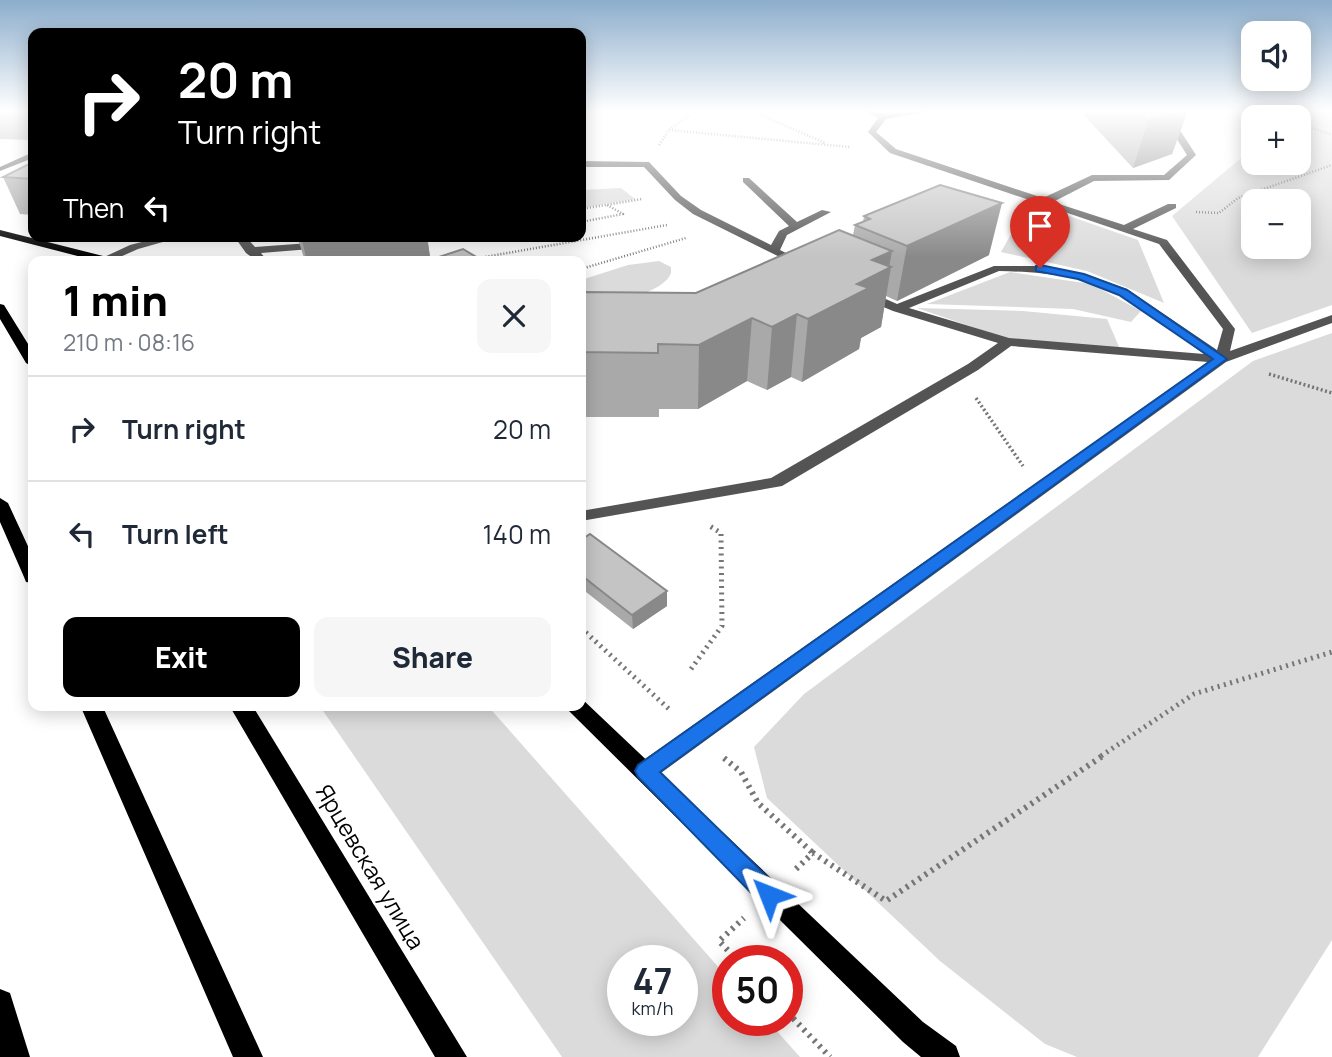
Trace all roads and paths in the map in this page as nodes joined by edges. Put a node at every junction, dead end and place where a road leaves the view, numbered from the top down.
1 (24, 159) edge
2 (649, 159) edge
3 (916, 159) edge
4 (1187, 159) edge
5 (586, 164) edge
6 (646, 164) junction
7 (1332, 164) edge
8 (3, 169) dead end
9 (746, 180) dead end
10 (646, 198) dead end
11 (1042, 203) junction
12 (606, 205) junction
13 (586, 208) edge
14 (1168, 208) joint
15 (826, 212) dead end
16 (586, 221) edge
17 (724, 227) junction
18 (796, 227) junction
19 (1124, 229) junction
20 (0, 233) edge
21 (586, 239) edge
22 (28, 240) edge
23 (36, 242) edge
24 (154, 242) edge
25 (243, 242) edge
26 (567, 242) edge
27 (338, 243) dead end
28 (250, 251) junction
29 (774, 251) junction
30 (92, 256) edge
31 (116, 256) edge
32 (256, 256) edge
33 (490, 256) edge
34 (586, 268) edge
35 (816, 269) edge
36 (850, 288) edge
37 (0, 308) edge
38 (897, 308) junction
39 (1332, 319) edge
40 (1009, 342) junction
41 (28, 355) edge
42 (1221, 359) junction
43 (959, 375) junction
44 (1332, 393) edge
45 (1039, 489) junction
46 (668, 501) junction
47 (0, 503) edge
48 (586, 515) edge
49 (28, 566) edge
50 (1332, 652) edge
51 (691, 669) dead end
52 (94, 711) edge
53 (244, 711) edge
54 (583, 711) edge
55 (646, 771) junction
56 (769, 895) junction
57 (723, 945) edge
58 (0, 1003) edge
59 (803, 1029) edge
60 (912, 1032) junction
61 (15, 1057) edge
62 (248, 1057) edge
63 (452, 1057) edge
64 (830, 1057) edge
65 (930, 1057) edge
66 (945, 1057) edge

1 - 8 lane
2 - 6 path
3 - 11 lane
4 - 11 lane
5 - 6 lane
6 - 17 lane
7 - 14 path
9 - 18 lane
10 - 12 path
11 - 19 lane
12 - 13 path
12 - 16 path
14 - 19 lane
15 - 18 lane
17 - 21 path
17 - 29 lane
17 - 34 path
18 - 29 lane
19 - 42 lane
20 - 22 main road
23 - 30 main road
24 - 31 lane
25 - 28 lane
26 - 33 path
27 - 28 lane
28 - 32 lane
29 - 35 lane
36 - 38 lane
37 - 41 main road
38 - 40 lane
38 - 42 lane
39 - 42 lane
40 - 42 lane
40 - 43 lane
42 - 44 path
42 - 45 lane
43 - 45 path
43 - 46 lane
45 - 55 lane
46 - 48 lane
46 - 51 path
47 - 49 main road
50 - 56 path
52 - 62 main road
53 - 63 main road, Ярцевская улица
54 - 55 main road
55 - 56 main road
56 - 57 path
56 - 60 main road
58 - 61 main road
59 - 64 path
60 - 65 main road
60 - 66 main road

